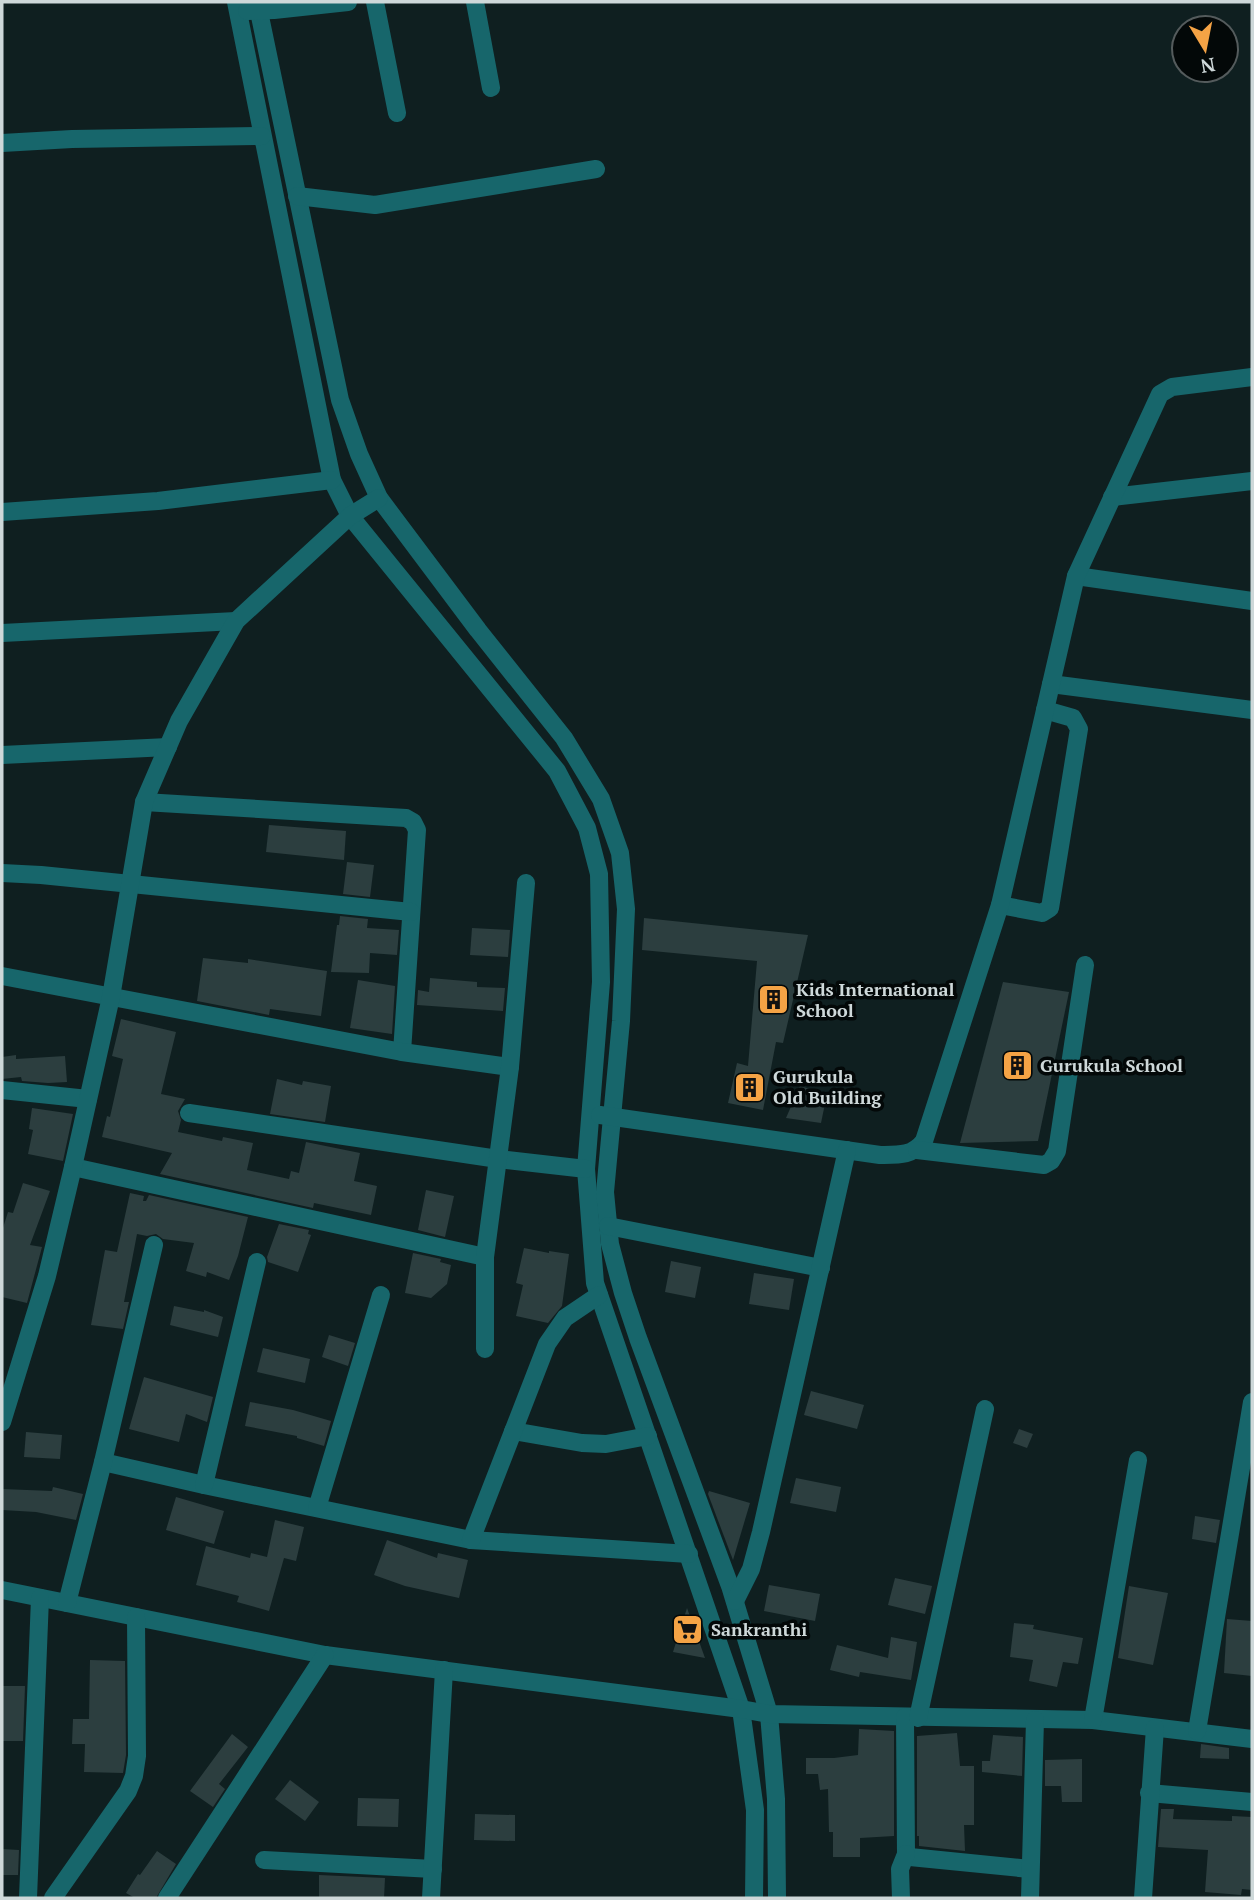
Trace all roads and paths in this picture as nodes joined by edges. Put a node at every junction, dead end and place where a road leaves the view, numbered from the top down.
1 (348, 2) edge
2 (374, 2) edge
3 (475, 2) edge
4 (258, 6) edge
5 (237, 7) edge
6 (491, 88) dead end
7 (397, 113) dead end
8 (262, 136) junction
9 (2, 143) edge
10 (596, 169) dead end
11 (297, 196) junction
12 (1252, 377) edge
13 (332, 480) junction
14 (1252, 481) edge
15 (1112, 497) junction
16 (379, 498) junction
17 (2, 512) edge
18 (350, 516) junction
19 (1076, 576) junction
20 (1252, 601) edge
21 (236, 621) junction
22 (2, 633) edge
23 (1051, 684) junction
24 (1045, 710) junction
25 (1252, 710) edge
26 (168, 747) junction
27 (2, 755) edge
28 (144, 802) junction
29 (2, 873) edge
30 (526, 883) dead end
31 (128, 885) junction
32 (1000, 905) junction
33 (411, 912) junction
34 (1085, 965) dead end
35 (2, 976) edge
36 (111, 997) junction
37 (402, 1052) junction
38 (510, 1067) junction
39 (2, 1090) edge
40 (88, 1099) junction
41 (189, 1113) dead end
42 (589, 1113) junction
43 (611, 1116) junction
44 (847, 1150) junction
45 (917, 1150) junction
46 (498, 1159) junction
47 (72, 1167) junction
48 (586, 1169) junction
49 (608, 1226) junction
50 (154, 1245) dead end
51 (485, 1257) junction
52 (257, 1262) dead end
53 (821, 1268) junction
54 (381, 1295) dead end
55 (599, 1295) junction
56 (485, 1349) dead end
57 (1252, 1402) edge
58 (985, 1409) dead end
59 (2, 1422) edge
60 (513, 1431) junction
61 (648, 1436) junction
62 (1139, 1460) dead end
63 (103, 1462) junction
64 (204, 1485) junction
65 (317, 1508) junction
66 (471, 1540) junction
67 (689, 1554) junction
68 (2, 1590) edge
69 (40, 1598) junction
70 (735, 1601) junction
71 (67, 1604) junction
72 (136, 1617) junction
73 (325, 1655) junction
74 (444, 1670) junction
75 (741, 1709) junction
76 (769, 1714) junction
77 (912, 1717) junction
78 (1035, 1720) junction
79 (1093, 1720) junction
80 (1155, 1728) junction
81 (1197, 1731) junction
82 (1252, 1739) edge
83 (1149, 1793) junction
84 (1252, 1802) edge
85 (906, 1854) junction
86 (264, 1860) dead end
87 (432, 1869) junction
88 (1030, 1869) junction
89 (28, 1898) edge
90 (53, 1898) edge
91 (167, 1898) edge
92 (431, 1898) edge
93 (754, 1898) edge
94 (777, 1898) edge
95 (901, 1898) edge
96 (1030, 1898) edge
97 (1143, 1898) edge

1 - 4 street
2 - 7 street
3 - 6 street
4 - 5 street
4 - 11 street
5 - 8 street
8 - 9 street
8 - 13 street
10 - 11 street
11 - 16 street
12 - 15 street
13 - 17 street
13 - 18 street
14 - 15 street
15 - 19 street
16 - 18 street
16 - 43 street
18 - 21 street
18 - 42 street
19 - 20 street
19 - 23 street
21 - 22 street
21 - 26 street
23 - 24 street
23 - 25 street
24 - 32 street
24 - 32 street
26 - 27 street
26 - 28 street
28 - 31 street
28 - 33 street
29 - 31 street
30 - 38 street
31 - 33 street
31 - 36 street
32 - 45 street
33 - 37 street
34 - 45 street
35 - 36 street
36 - 37 street
36 - 40 street
37 - 38 street
38 - 46 street
39 - 40 street
40 - 47 street
41 - 46 street
42 - 43 street
42 - 48 street
43 - 44 street
43 - 49 street
44 - 45 street
44 - 53 street
46 - 48 street
46 - 51 street
47 - 51 street
47 - 59 street
48 - 55 street
49 - 53 street
49 - 70 street
50 - 63 street
51 - 56 street
52 - 64 street
53 - 70 street
54 - 65 street
55 - 60 street
55 - 61 street
57 - 81 street
58 - 77 street
60 - 61 street
60 - 66 street
61 - 67 street
62 - 79 street
63 - 64 street
63 - 71 street
64 - 65 street
65 - 66 street
66 - 67 street
67 - 75 street
68 - 69 street
69 - 71 street
69 - 89 street
70 - 76 street
71 - 72 street
72 - 73 street
72 - 90 street
73 - 74 street
73 - 91 street
74 - 75 street
74 - 87 street
75 - 76 street
75 - 93 street
76 - 77 street
76 - 94 street
77 - 78 street
77 - 85 street
78 - 79 street
78 - 88 street
79 - 80 street
80 - 81 street
80 - 83 street
81 - 82 street
83 - 84 street
83 - 97 street
85 - 88 street
85 - 95 street
86 - 87 street
87 - 92 street
88 - 96 street

